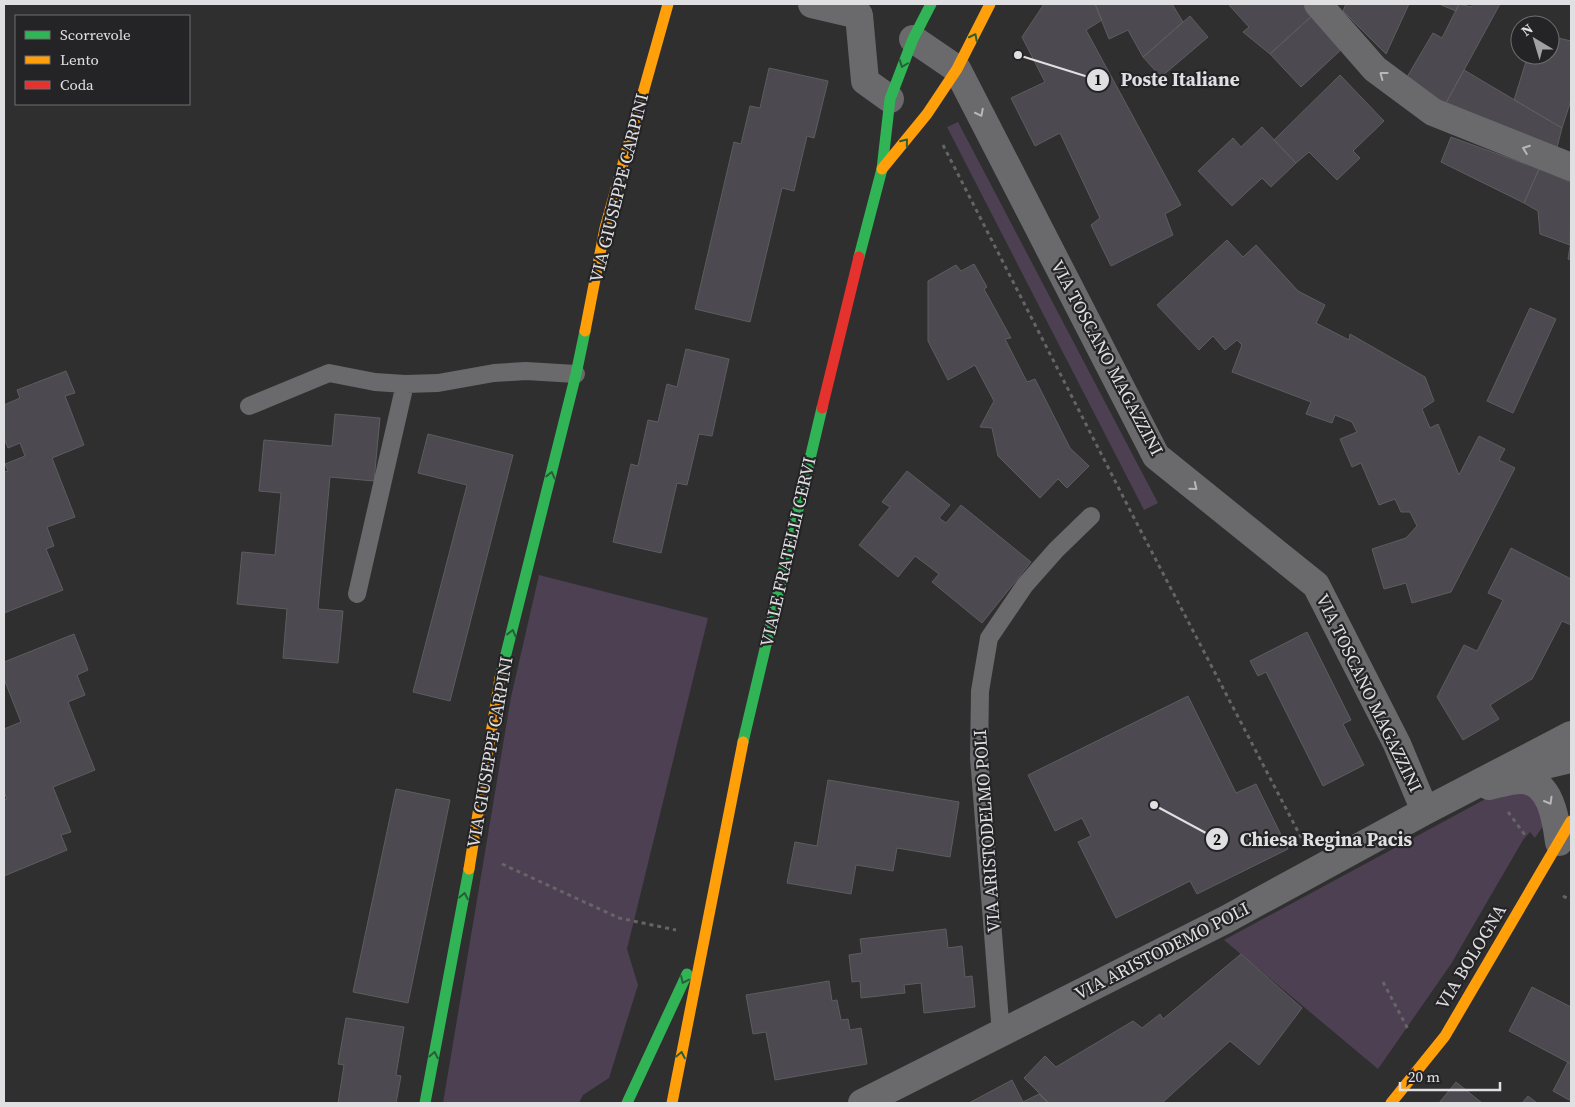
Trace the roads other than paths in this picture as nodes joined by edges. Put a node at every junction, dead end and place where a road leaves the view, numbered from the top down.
1 (668, 4) edge
2 (812, 4) edge
3 (931, 4) edge
4 (990, 4) edge
5 (1318, 4) edge
6 (913, 39) junction
7 (957, 70) junction
8 (890, 99) junction
9 (1571, 167) edge
10 (882, 169) junction
11 (576, 374) junction
12 (405, 384) junction
13 (249, 406) dead end
14 (1091, 516) dead end
15 (357, 594) dead end
16 (1571, 735) edge
17 (1571, 759) edge
18 (1489, 783) junction
19 (1425, 810) junction
20 (1560, 839) edge
21 (704, 936) junction
22 (1001, 1034) junction
23 (425, 1103) edge
24 (627, 1103) edge
25 (672, 1103) edge
26 (862, 1103) edge
27 (1391, 1103) edge

1 - 11 main road, VIA GIUSEPPE CARPINI
2 - 8 street
3 - 6 main road, VIALE FRATELLI CERVI
7 -> 4 main road, VIALE FRATELLI CERVI
9 -> 5 street
6 - 7 street
6 -> 8 main road, VIALE FRATELLI CERVI
10 -> 7 main road, VIALE FRATELLI CERVI
7 -> 19 street, VIA TOSCANO MAGAZZINI
8 - 10 main road, VIALE FRATELLI CERVI
10 - 21 main road, VIALE FRATELLI CERVI
11 - 12 lane
23 -> 11 main road, VIA GIUSEPPE CARPINI
12 - 13 lane
12 - 15 lane
14 - 22 lane, VIA ARISTODELMO POLI
16 - 18 street, VIA ARISTODEMO POLI
17 - 18 street, VIA ARISTODEMO POLI
18 - 19 street, VIA ARISTODEMO POLI
18 -> 20 street, VIA ARISTODEMO POLI
19 - 22 street, VIA ARISTODEMO POLI
20 - 27 main road, VIA BOLOGNA
21 -> 24 main road
25 -> 21 main road
22 - 26 street, VIA ARISTODEMO POLI

